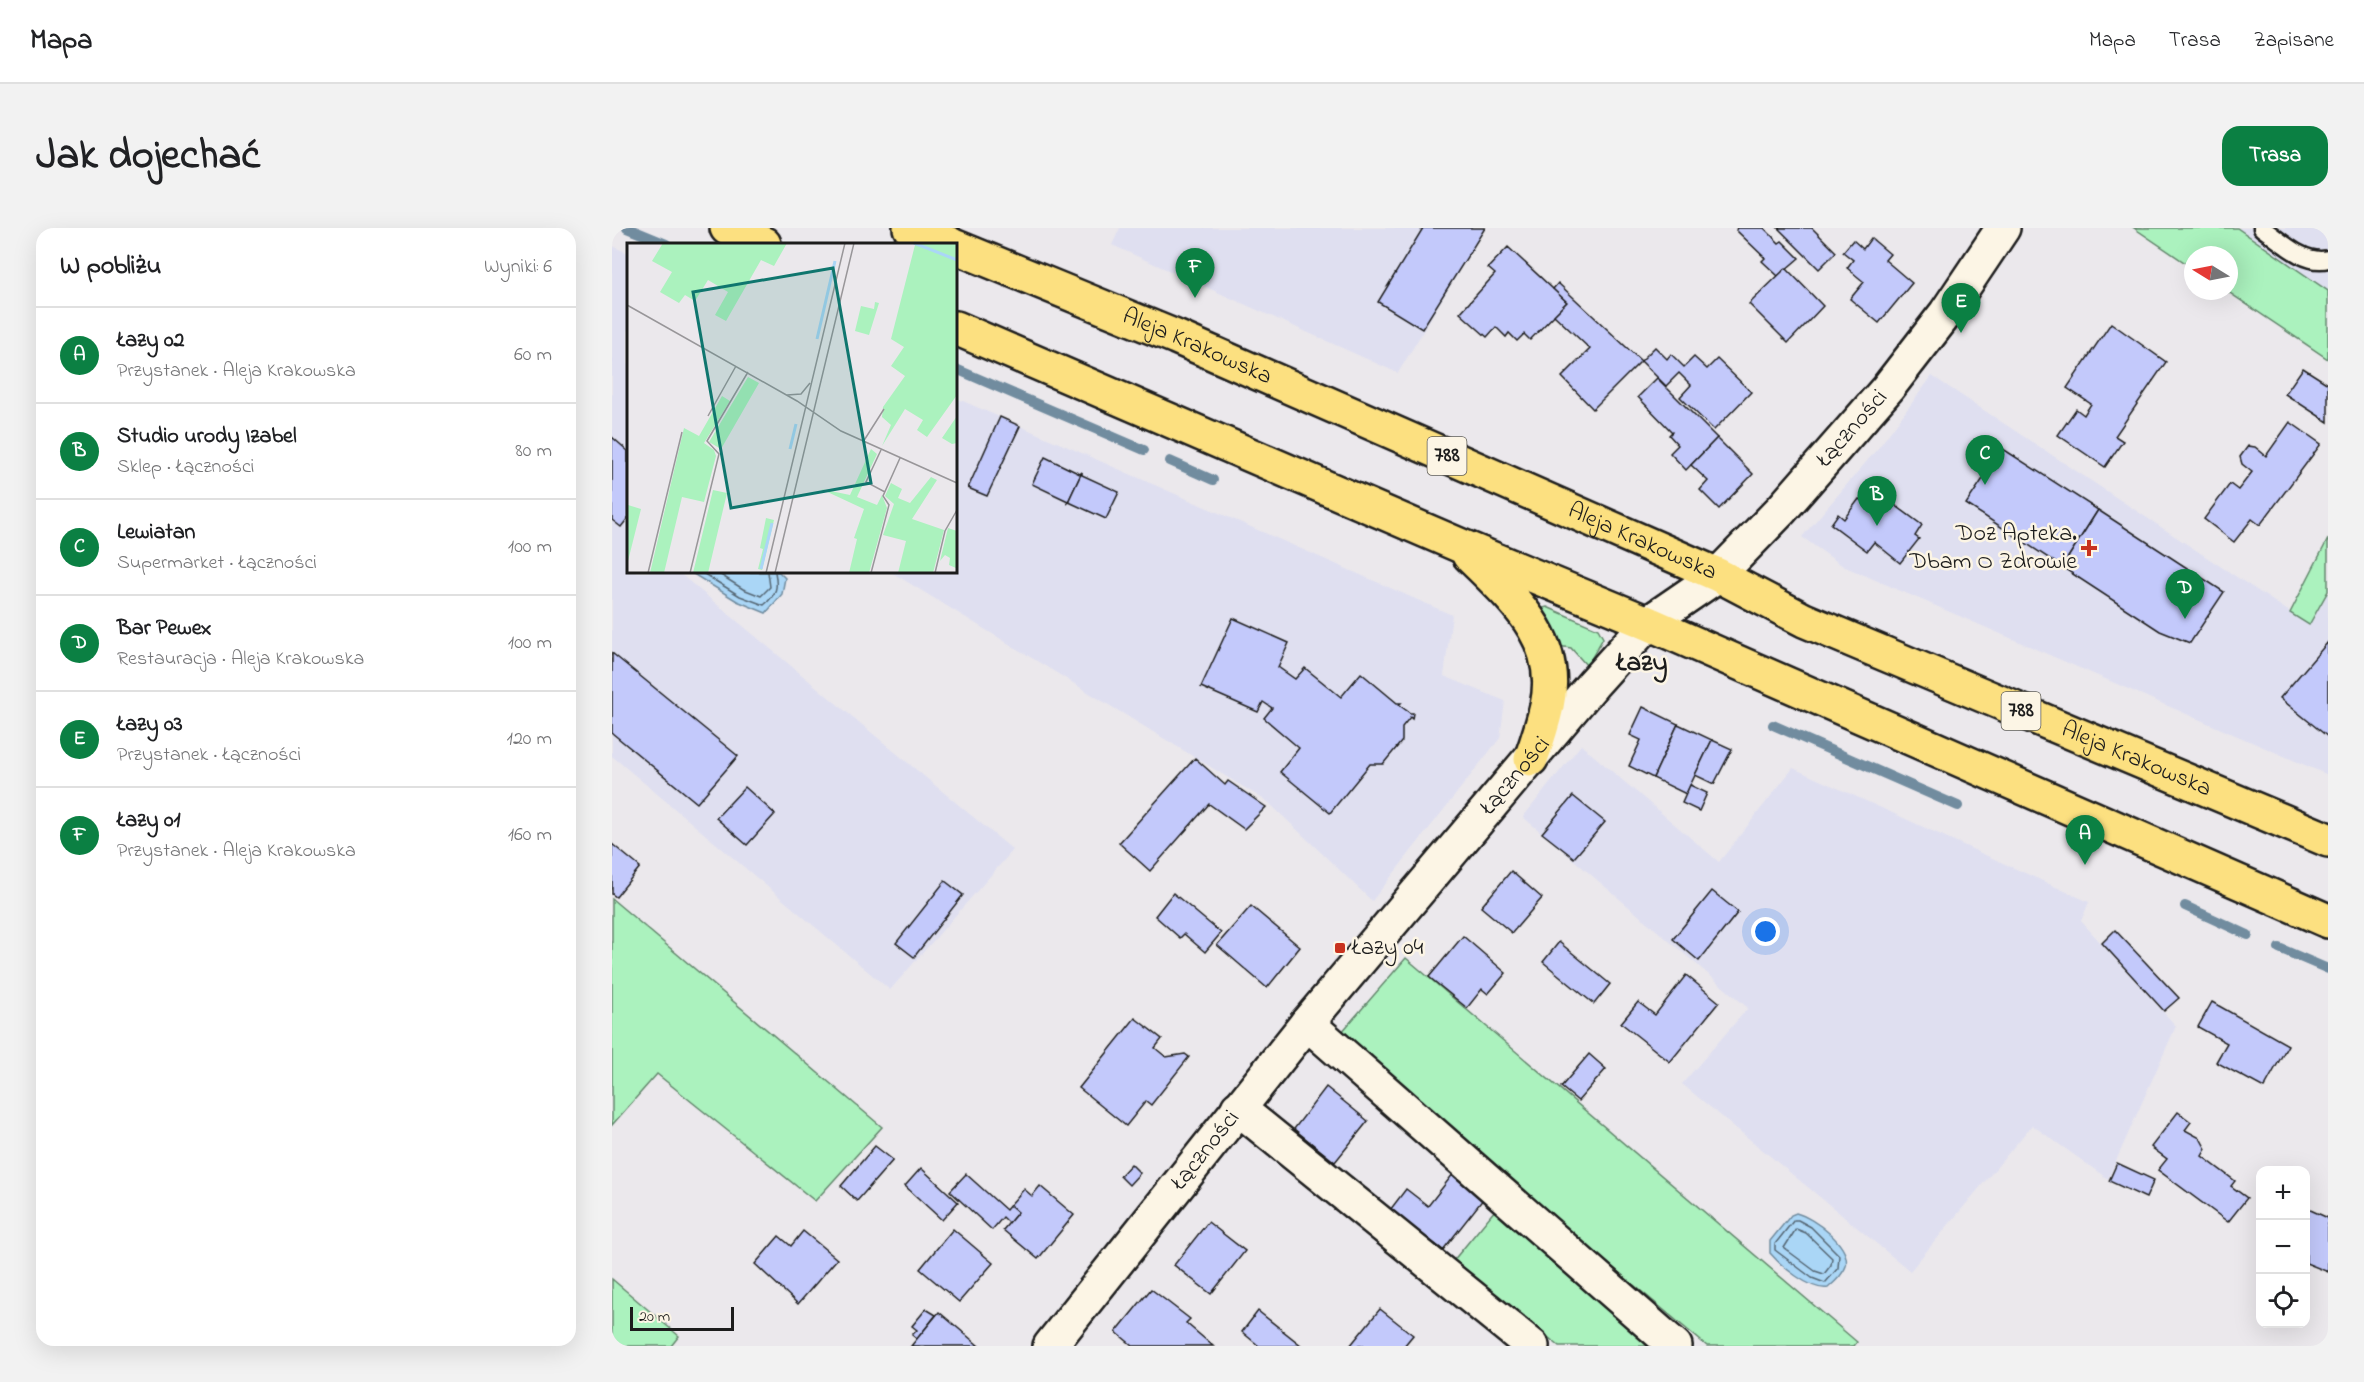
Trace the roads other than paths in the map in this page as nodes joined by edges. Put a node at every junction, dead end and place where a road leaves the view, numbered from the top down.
1 (727, 228) edge
2 (910, 228) edge
3 (2262, 228) edge
4 (1999, 230) edge
5 (762, 243) edge
6 (948, 243) edge
7 (957, 247) edge
8 (2328, 259) edge
9 (957, 327) edge
10 (1459, 545) junction
11 (1718, 575) junction
12 (1648, 623) junction
13 (1531, 759) junction
14 (2328, 840) edge
15 (2328, 921) edge
16 (1307, 1023) junction
17 (1238, 1108) junction
18 (1050, 1346) edge
19 (1532, 1346) edge
20 (1675, 1346) edge

1 - 5 main road
2 - 6 main road
3 - 8 lane
4 - 11 street, Łączności
7 - 11 main road, Aleja Krakowska / 788
9 - 10 main road
10 - 12 main road
10 - 13 main road
11 - 12 street, Łączności
11 - 14 main road, Aleja Krakowska / 788
12 - 13 street, Łączności
12 - 15 main road
13 - 16 street, Łączności
16 - 17 street, Łączności
16 - 20 street
17 - 18 street, Łączności
17 - 19 street

